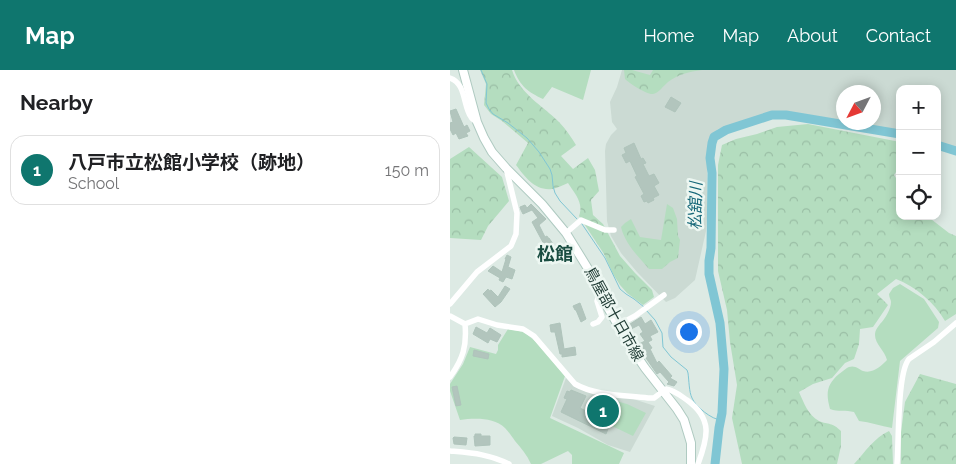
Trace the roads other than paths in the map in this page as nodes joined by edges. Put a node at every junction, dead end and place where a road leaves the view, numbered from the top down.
1 (463, 70) edge
2 (450, 78) edge
3 (477, 122) junction
4 (506, 168) junction
5 (614, 230) dead end
6 (566, 233) junction
7 (664, 295) dead end
8 (601, 296) junction
9 (450, 304) edge
10 (450, 316) edge
11 (956, 322) edge
12 (465, 324) junction
13 (593, 324) dead end
14 (618, 325) junction
15 (450, 377) edge
16 (663, 392) junction
17 (450, 451) edge
18 (509, 464) edge
19 (691, 464) edge
20 (698, 464) edge
21 (897, 464) edge

1 - 3 main road, 鳥屋部十日市線
2 - 3 street
3 - 4 main road, 鳥屋部十日市線
4 - 6 main road, 鳥屋部十日市線
4 - 9 street
5 - 6 street
6 - 8 main road, 鳥屋部十日市線
7 - 14 street
8 - 13 street
8 - 14 main road, 鳥屋部十日市線
10 - 12 street
11 - 21 street
12 - 15 street
12 - 16 street
14 - 16 main road, 鳥屋部十日市線
16 - 19 main road, 鳥屋部十日市線
16 - 20 street
17 - 18 street

